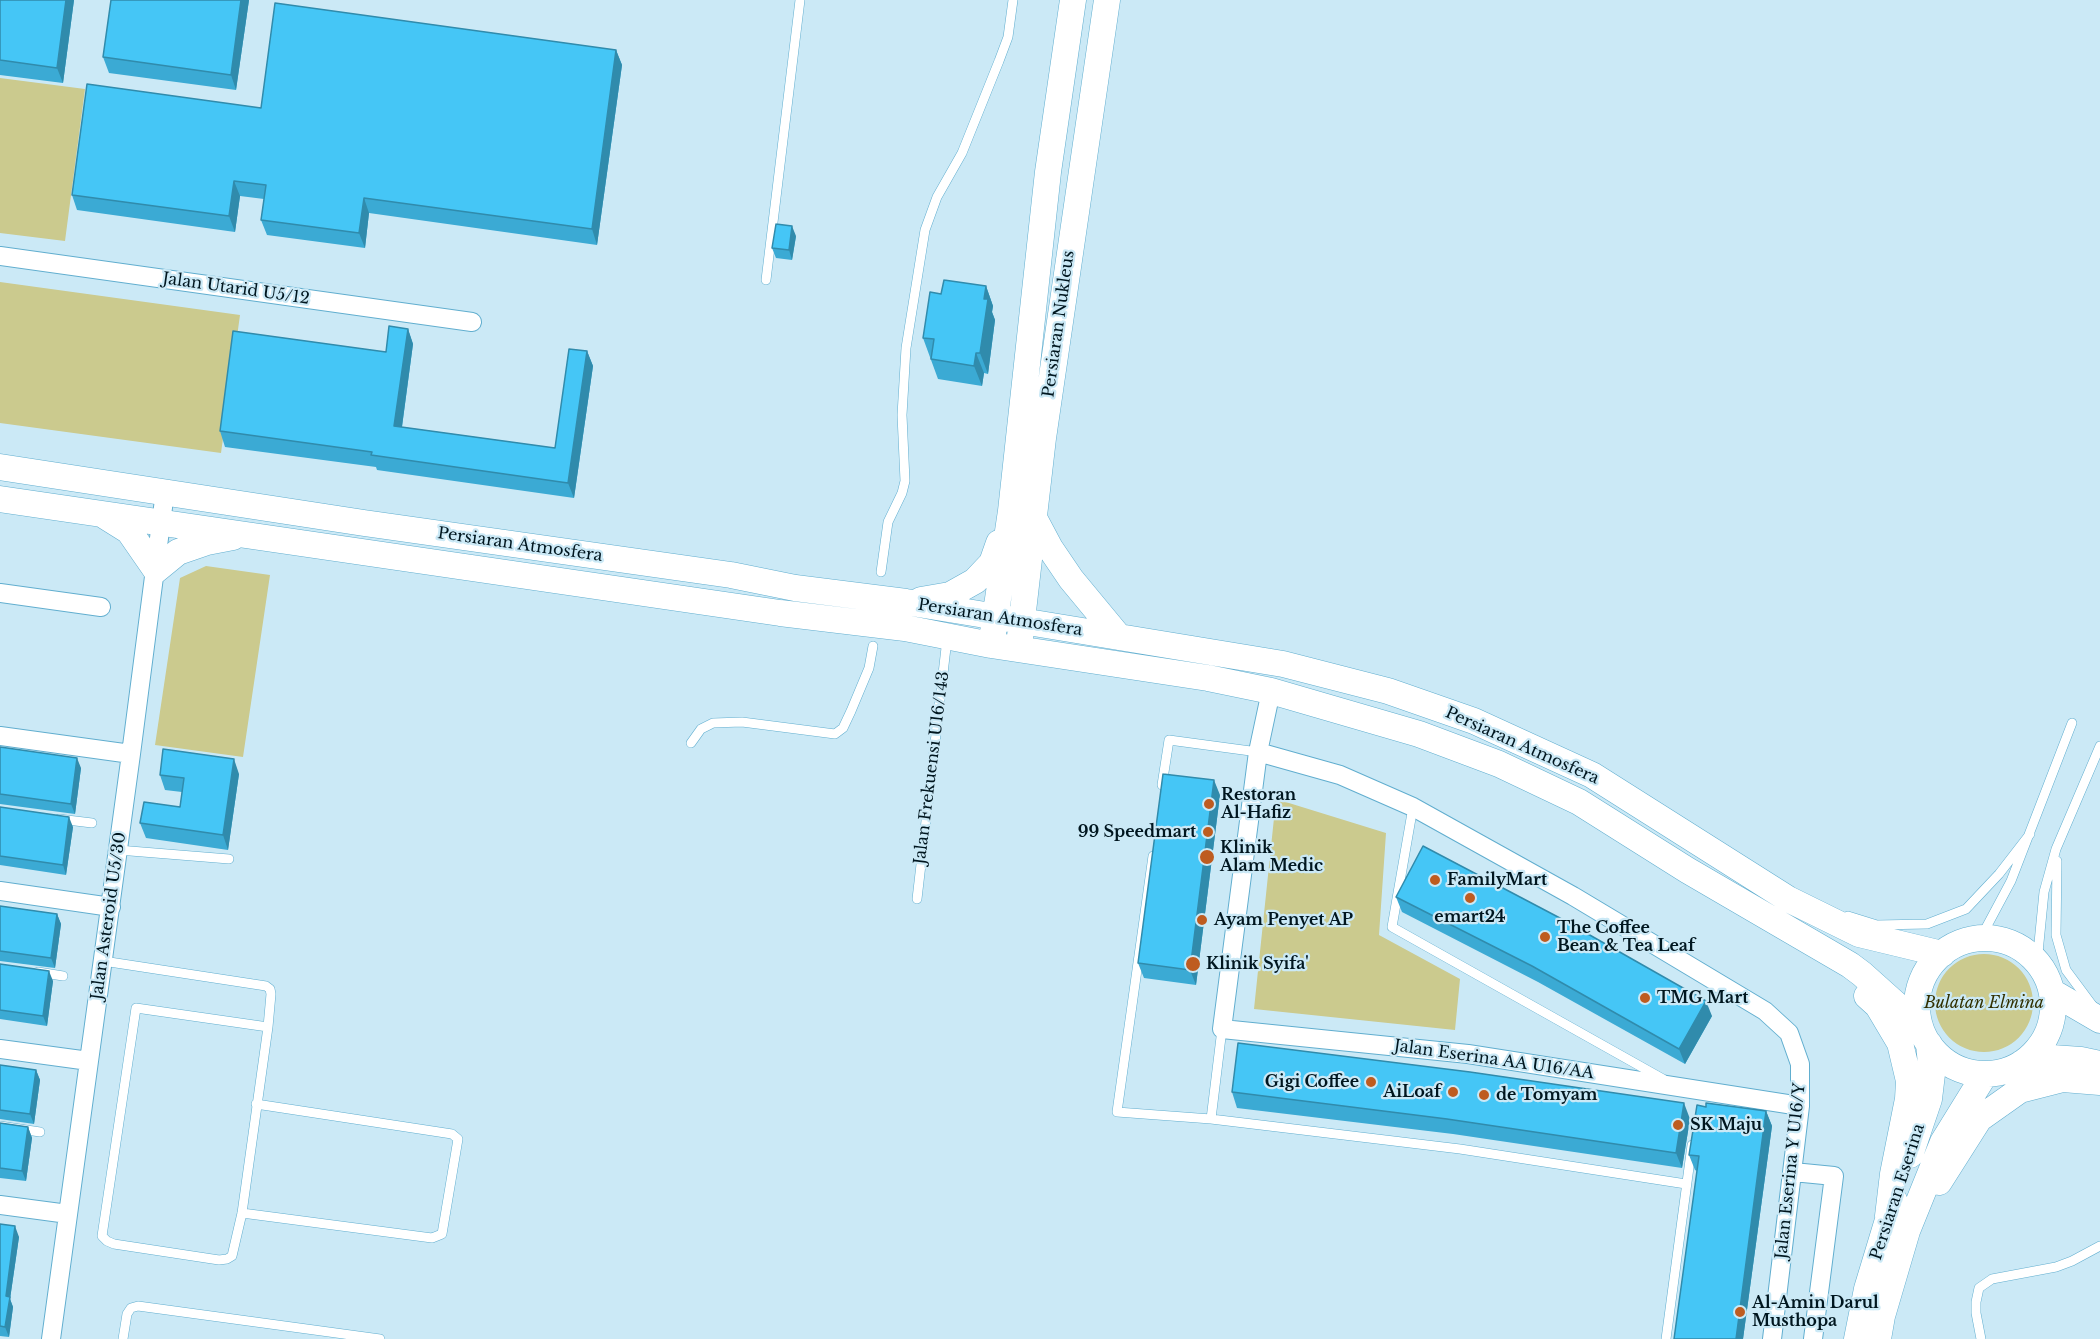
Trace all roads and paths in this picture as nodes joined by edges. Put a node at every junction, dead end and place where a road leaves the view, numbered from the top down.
1 (800, 0) edge
2 (1013, 0) edge
3 (1073, 0) edge
4 (1107, 0) edge
5 (0, 256) edge
6 (766, 280) dead end
7 (472, 322) dead end
8 (0, 467) edge
9 (165, 492) junction
10 (0, 499) edge
11 (101, 513) junction
12 (1022, 514) junction
13 (162, 522) junction
14 (245, 534) junction
15 (156, 570) junction
16 (881, 572) dead end
17 (0, 593) edge
18 (906, 602) junction
19 (100, 607) dead end
20 (994, 617) junction
21 (1022, 621) junction
22 (948, 637) junction
23 (1119, 637) junction
24 (991, 645) junction
25 (873, 646) dead end
26 (1019, 649) junction
27 (1271, 691) junction
28 (2072, 723) dead end
29 (0, 736) edge
30 (691, 743) dead end
31 (2100, 746) edge
32 (1258, 752) junction
33 (131, 754) junction
34 (1161, 798) edge
35 (1413, 807) junction
36 (46, 817) edge
37 (92, 823) dead end
38 (2030, 834) junction
39 (2058, 843) junction
40 (1154, 845) edge
41 (118, 850) junction
42 (229, 859) dead end
43 (0, 891) edge
44 (917, 899) dead end
45 (1788, 899) junction
46 (111, 907) junction
47 (1756, 911) junction
48 (1980, 939) junction
49 (1942, 954) junction
50 (103, 961) junction
51 (2037, 963) junction
52 (32, 971) edge
53 (63, 976) dead end
54 (2052, 992) junction
55 (2100, 1013) edge
56 (2100, 1020) edge
57 (268, 1027) junction
58 (1222, 1029) junction
59 (1924, 1035) junction
60 (0, 1049) edge
61 (89, 1061) junction
62 (2022, 1063) junction
63 (2100, 1064) edge
64 (1985, 1074) junction
65 (2100, 1082) edge
66 (1677, 1087) junction
67 (256, 1104) junction
68 (1800, 1106) junction
69 (1211, 1119) junction
70 (0, 1126) edge
71 (40, 1132) dead end
72 (1694, 1137) edge
73 (1793, 1172) junction
74 (1686, 1184) junction
75 (0, 1205) edge
76 (243, 1213) junction
77 (68, 1214) junction
78 (1897, 1224) junction
79 (2100, 1246) edge
80 (51, 1339) edge
81 (123, 1339) edge
82 (380, 1339) edge
83 (1666, 1339) edge
84 (1772, 1339) edge
85 (1813, 1339) edge
86 (1857, 1339) edge
87 (1878, 1339) edge
88 (1981, 1339) edge

1 - 6 lane
2 - 16 lane
3 - 12 street, Persiaran Nukleus
4 - 12 street, Persiaran Nukleus
5 - 7 street, Jalan Utarid U5/12
8 - 9 street, Persiaran Atmosfera
9 - 13 street, Jalan Asteroid U5/30
9 - 18 street, Persiaran Atmosfera
10 - 11 street, Persiaran Atmosfera
11 - 13 street, Persiaran Atmosfera
11 - 15 street
12 - 18 street
12 - 20 street, Persiaran Nukleus
12 - 21 street, Persiaran Nukleus
12 - 23 street
13 - 14 street, Persiaran Atmosfera
13 - 15 street, Jalan Asteroid U5/30
14 - 15 street
14 - 22 street, Persiaran Atmosfera
15 - 33 street, Jalan Asteroid U5/30
17 - 19 street
18 - 20 street, Persiaran Atmosfera
20 - 21 street, Persiaran Atmosfera
20 - 24 street, Persiaran Nukleus
21 - 23 street, Persiaran Atmosfera
21 - 26 street, Persiaran Nukleus
22 - 24 street, Persiaran Atmosfera
22 - 44 lane, Jalan Frekuensi U16/143
23 - 45 street, Persiaran Atmosfera
24 - 26 street, Persiaran Atmosfera
25 - 30 lane
26 - 27 street, Persiaran Atmosfera
27 - 32 street
27 - 47 street, Persiaran Atmosfera
28 - 38 lane
29 - 33 street
31 - 39 lane
32 - 34 lane
32 - 35 street, Jalan Eserina Y U16/Y
32 - 58 street
33 - 41 street, Jalan Asteroid U5/30
35 - 66 lane
35 - 68 street, Jalan Eserina Y U16/Y
36 - 37 lane
38 - 45 lane
38 - 48 lane
39 - 51 lane
39 - 55 lane
40 - 69 lane
41 - 42 lane
41 - 46 street, Jalan Asteroid U5/30
43 - 46 street
45 - 49 street, Persiaran Atmosfera
46 - 50 street, Jalan Asteroid U5/30
47 - 59 street, Persiaran Atmosfera
47 - 78 street
48 - 49 street
48 - 51 street
49 - 59 street
50 - 57 lane
50 - 61 street, Jalan Asteroid U5/30
51 - 54 street
52 - 53 lane
54 - 56 street
54 - 62 street
57 - 67 lane
57 - 76 lane
58 - 66 street, Jalan Eserina AA U16/AA
58 - 69 lane
59 - 64 street
59 - 78 street, Persiaran Eserina
60 - 61 street
61 - 77 street, Jalan Asteroid U5/30
62 - 63 street
62 - 64 street
64 - 78 street, Persiaran Eserina
65 - 78 street
66 - 68 street, Jalan Eserina AA U16/AA
67 - 76 lane
67 - 76 lane
68 - 73 street, Jalan Eserina Y U16/Y
69 - 74 lane
70 - 71 lane
72 - 74 lane
73 - 84 street, Jalan Eserina Y U16/Y
73 - 85 street
74 - 83 lane
75 - 77 street
77 - 80 street, Jalan Asteroid U5/30
78 - 86 street, Persiaran Eserina
78 - 87 street, Persiaran Eserina
79 - 88 lane
81 - 82 lane

